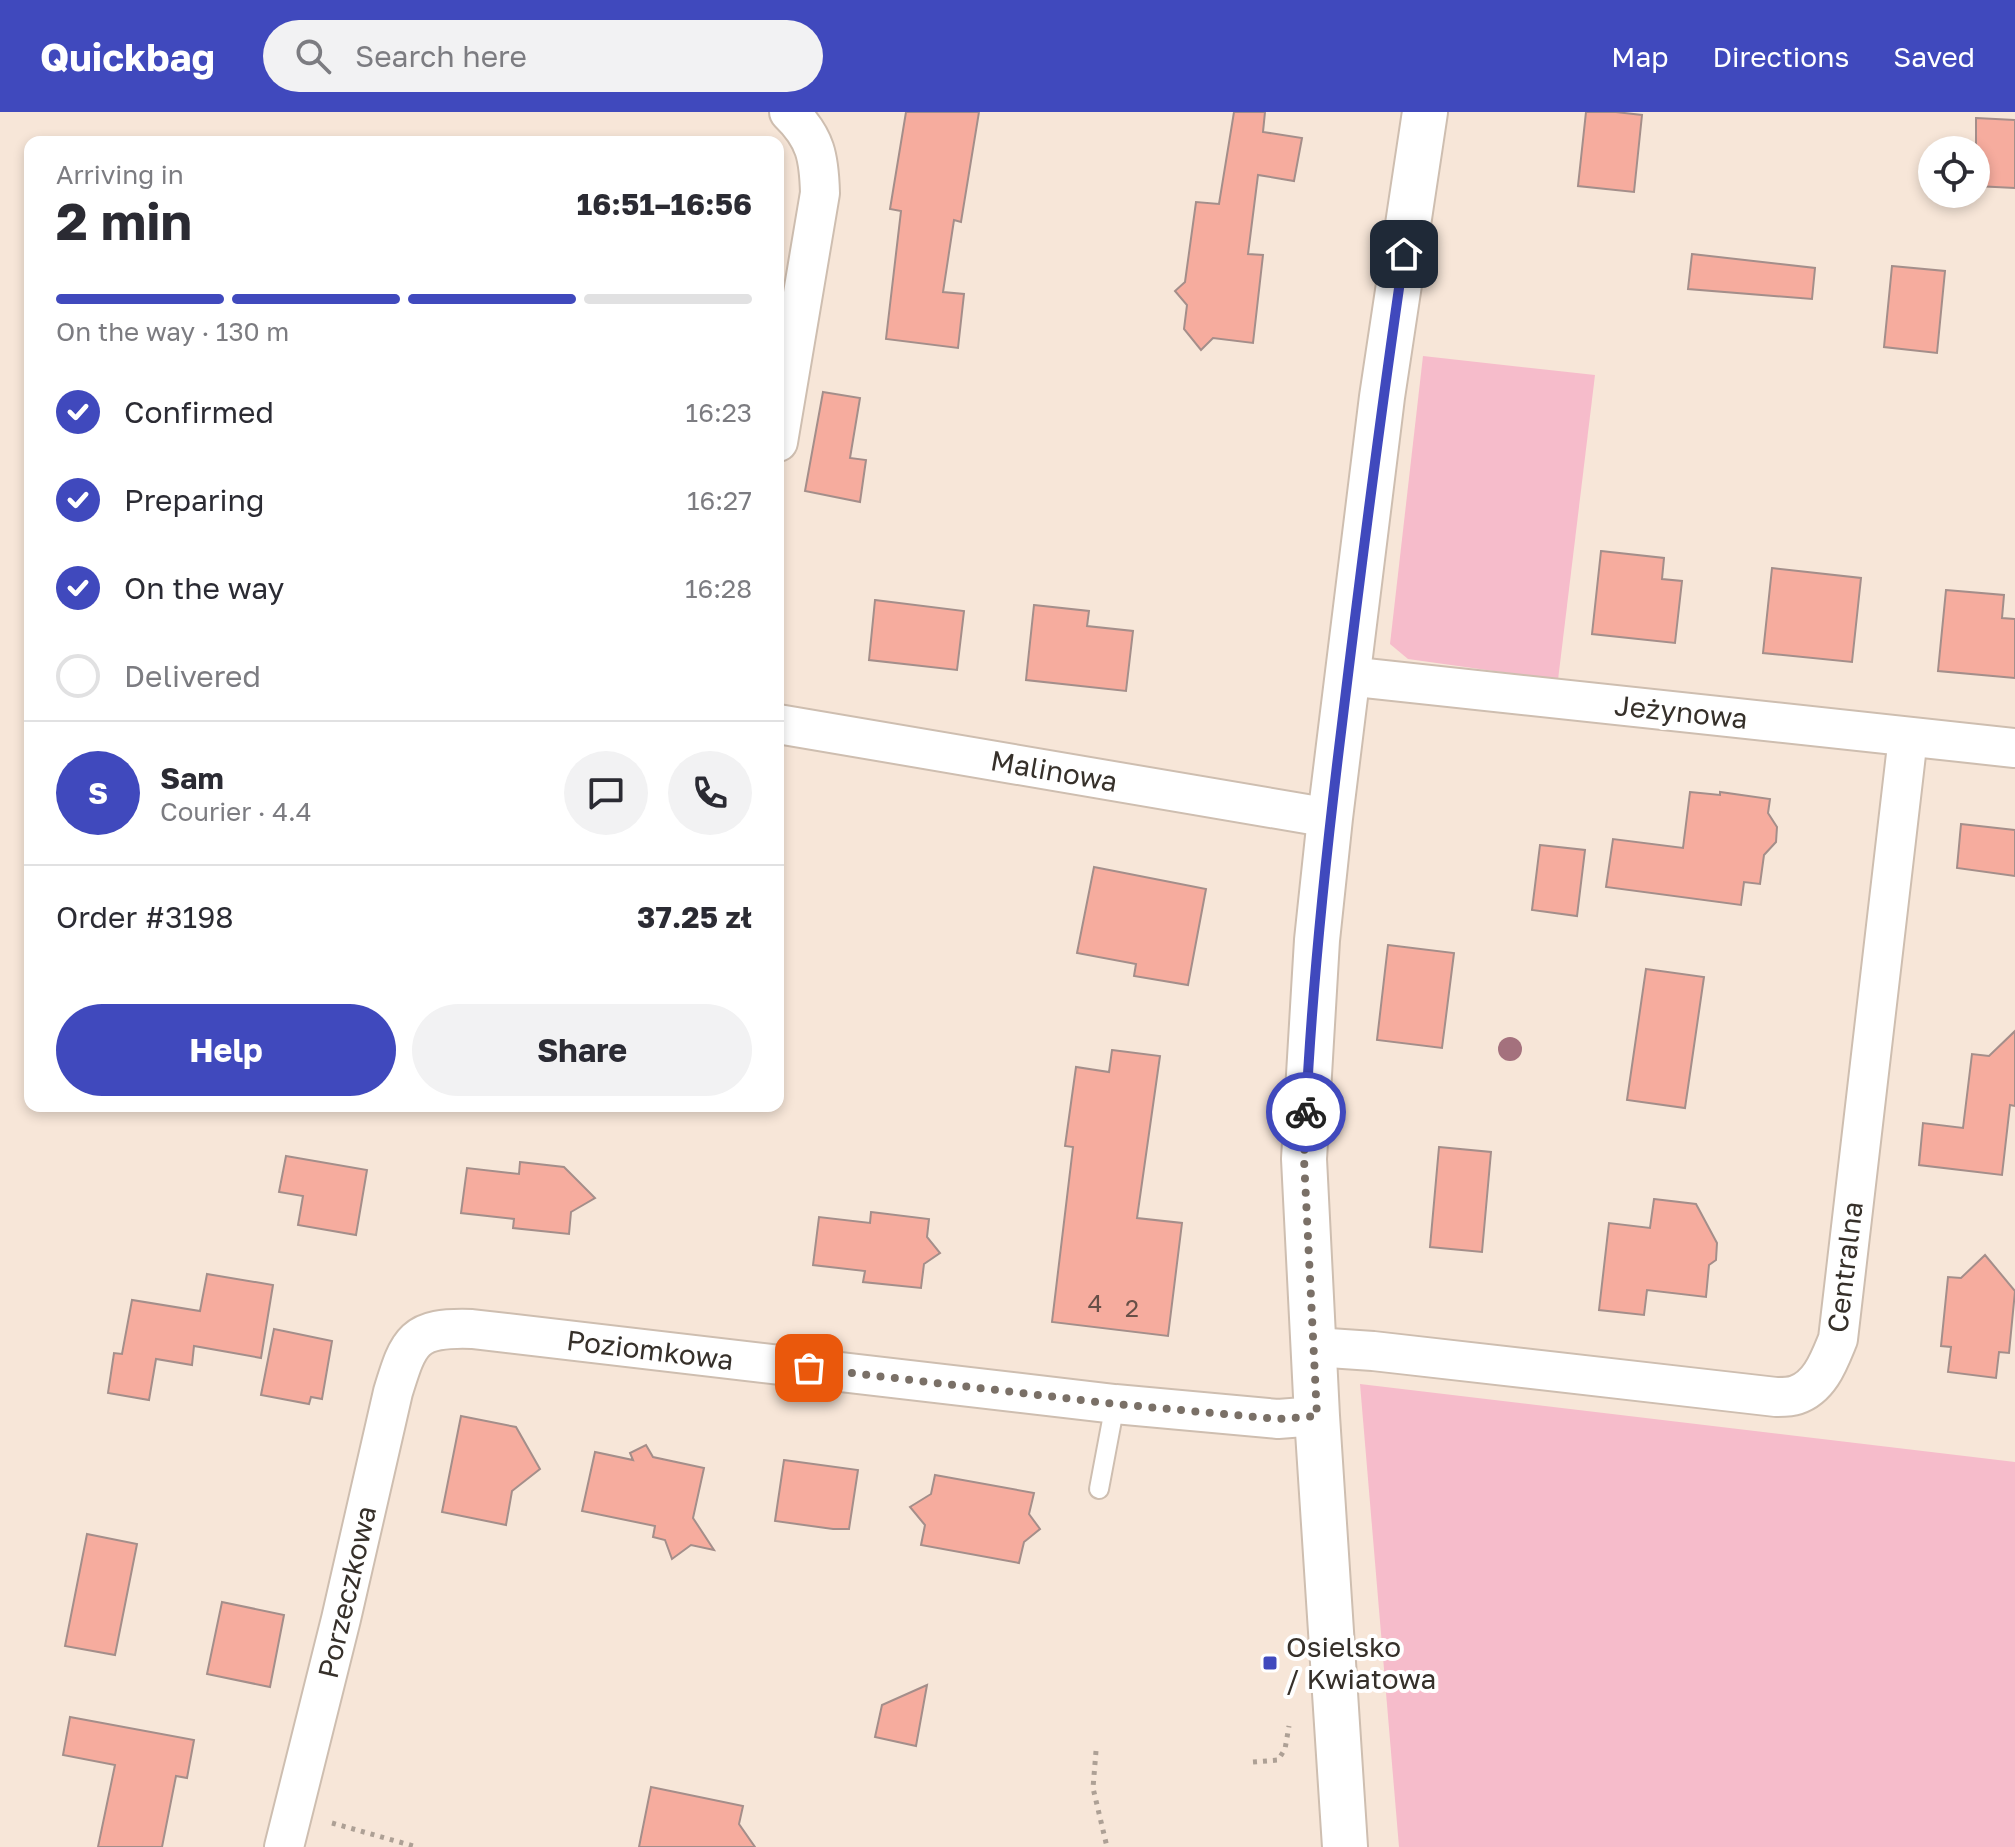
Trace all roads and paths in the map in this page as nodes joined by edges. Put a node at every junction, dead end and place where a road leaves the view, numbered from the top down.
1 (789, 112) edge
2 (1425, 112) edge
3 (784, 406) edge
4 (1347, 676) junction
5 (784, 725) edge
6 (1908, 737) junction
7 (2015, 748) edge
8 (1330, 818) junction
9 (416, 1340) joint
10 (1314, 1347) junction
11 (1115, 1404) junction
12 (1317, 1416) junction
13 (1099, 1489) dead end
14 (1096, 1751) dead end
15 (289, 1829) edge
16 (417, 1847) edge
17 (1107, 1847) edge
18 (1345, 1847) edge

1 - 3 street
2 - 4 street
4 - 6 street, Jeżynowa
4 - 8 street
5 - 8 street, Malinowa
6 - 7 street, Jeżynowa
6 - 10 street, Centralna
8 - 10 street
9 - 11 street, Poziomkowa
9 - 15 street, Porzeczkowa
10 - 12 street
11 - 12 street, Poziomkowa
11 - 13 lane
12 - 18 street
14 - 17 path
15 - 16 path

